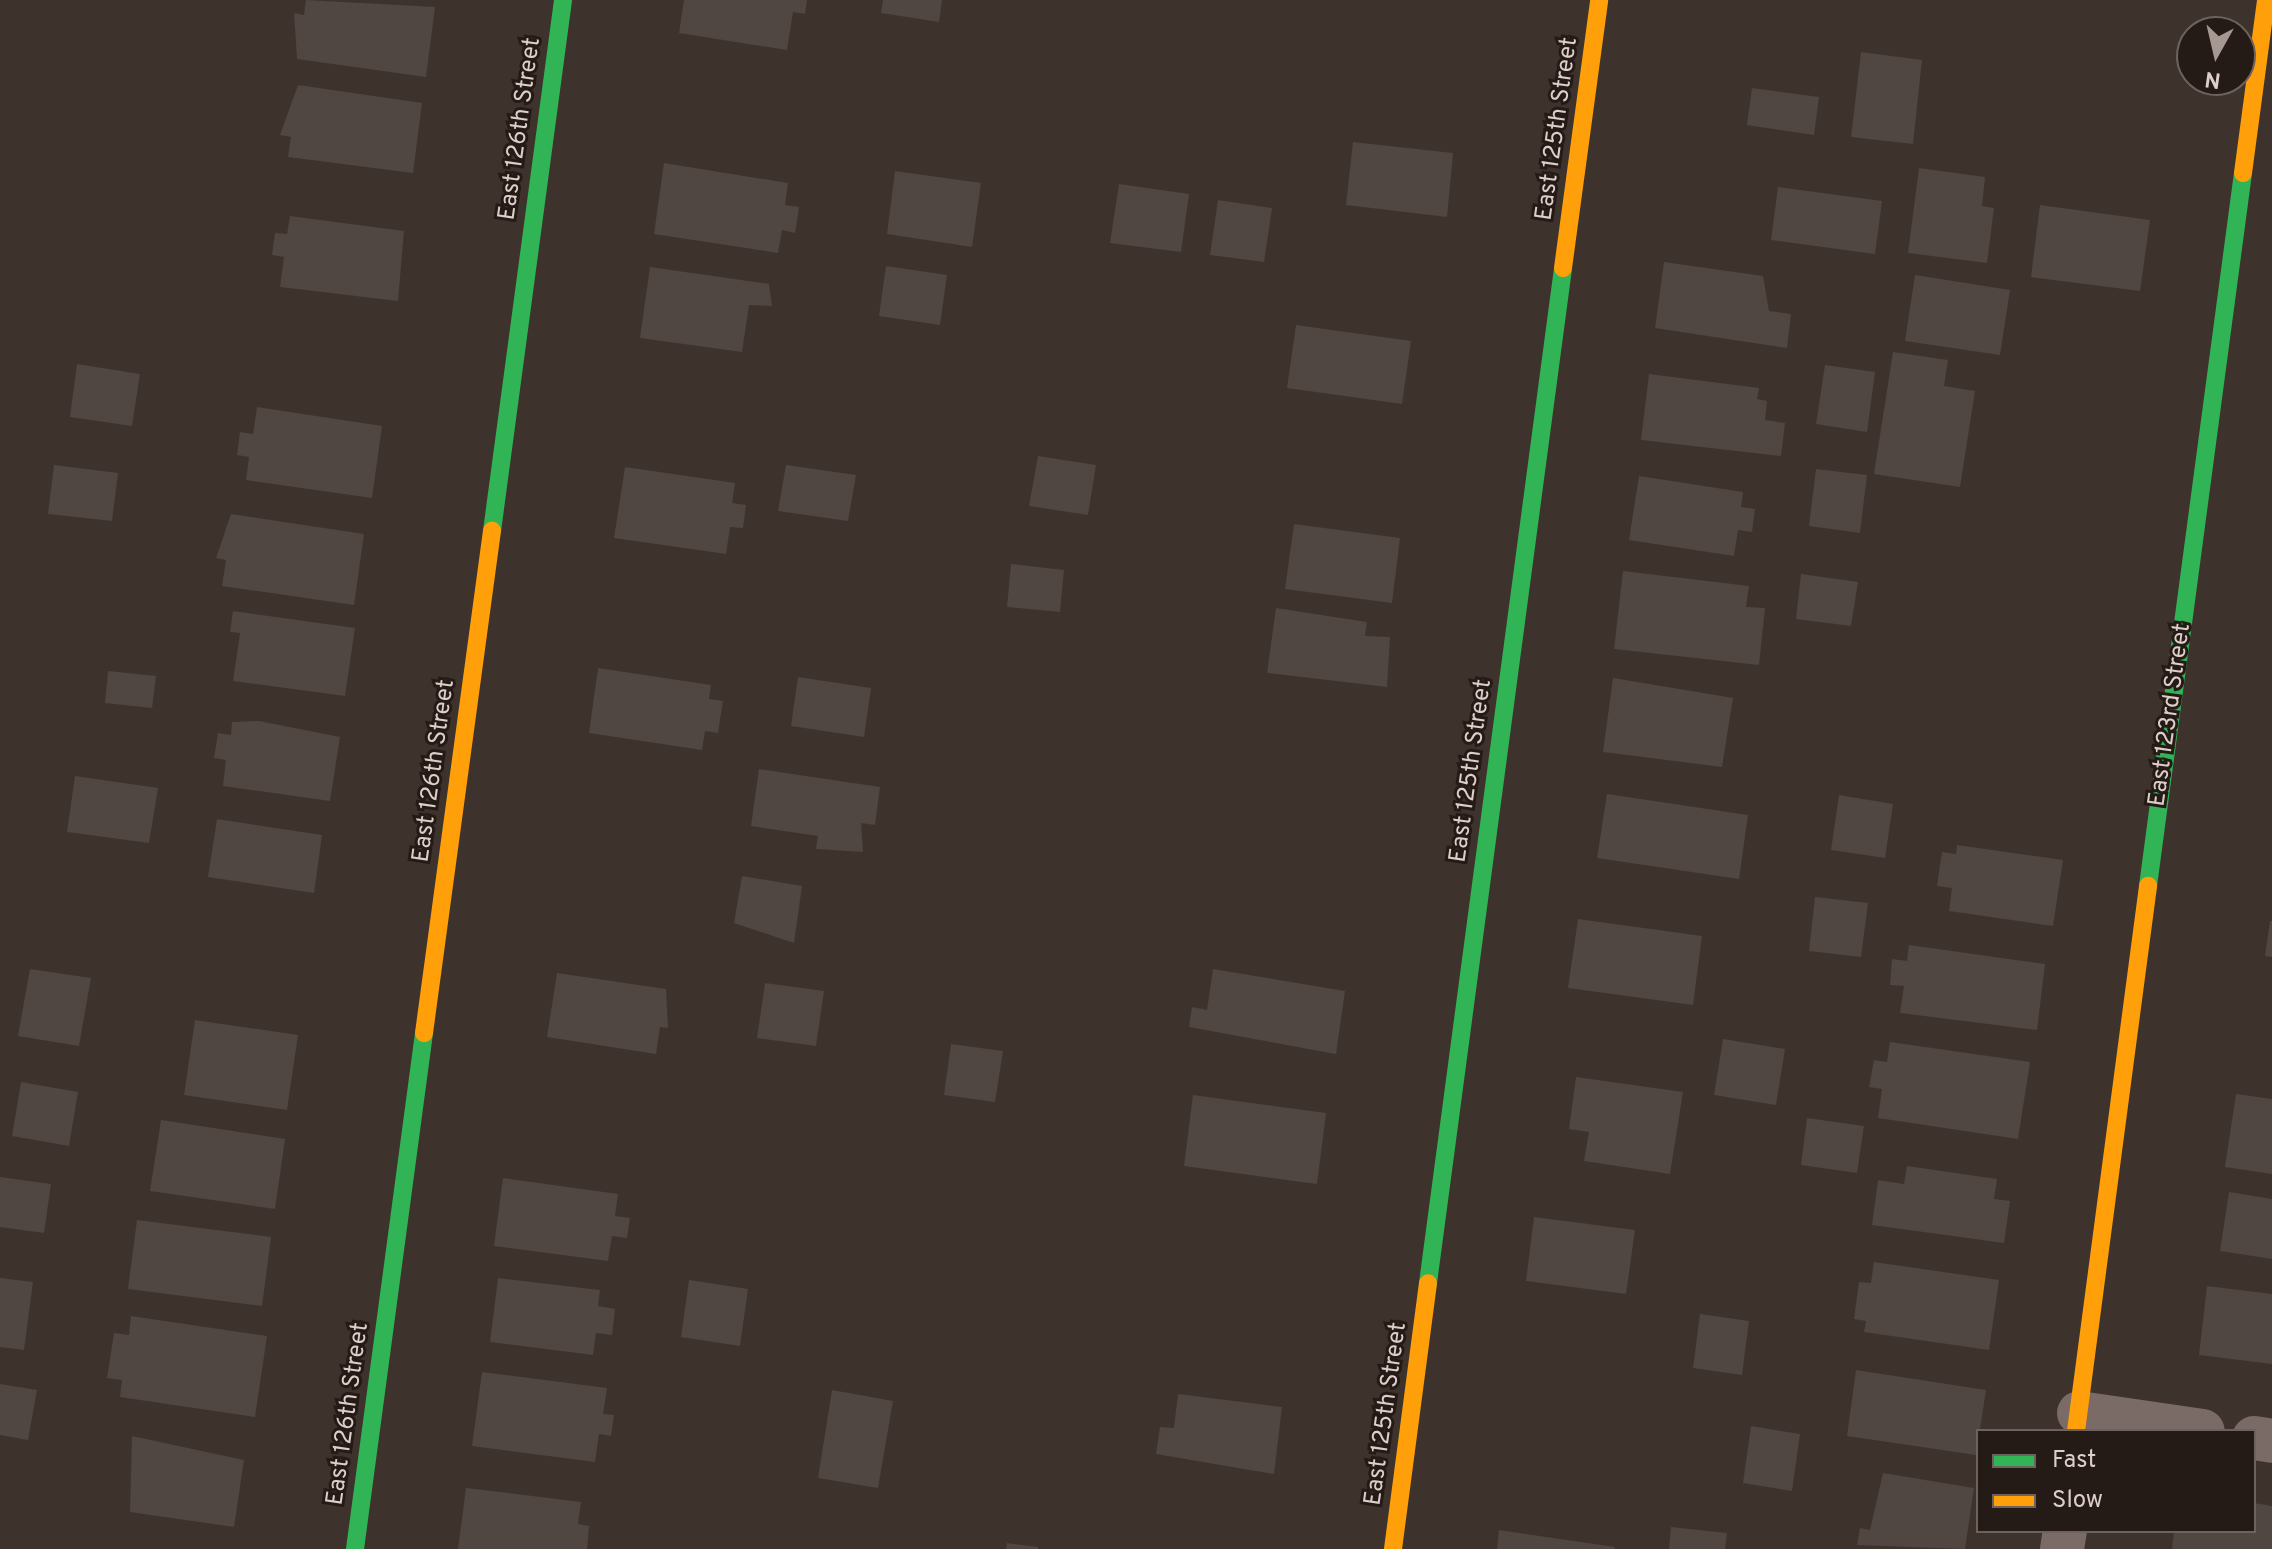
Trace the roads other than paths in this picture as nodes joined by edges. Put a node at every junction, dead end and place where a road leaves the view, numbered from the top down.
1 (563, 0) edge
2 (1599, 0) edge
3 (2266, 0) edge
4 (2078, 1422) edge
5 (2175, 1429) edge
6 (355, 1549) edge
7 (1393, 1549) edge

1 - 6 street, East 126th Street
2 - 7 street, East 125th Street
3 - 4 street, East 123rd Street
4 - 5 street

